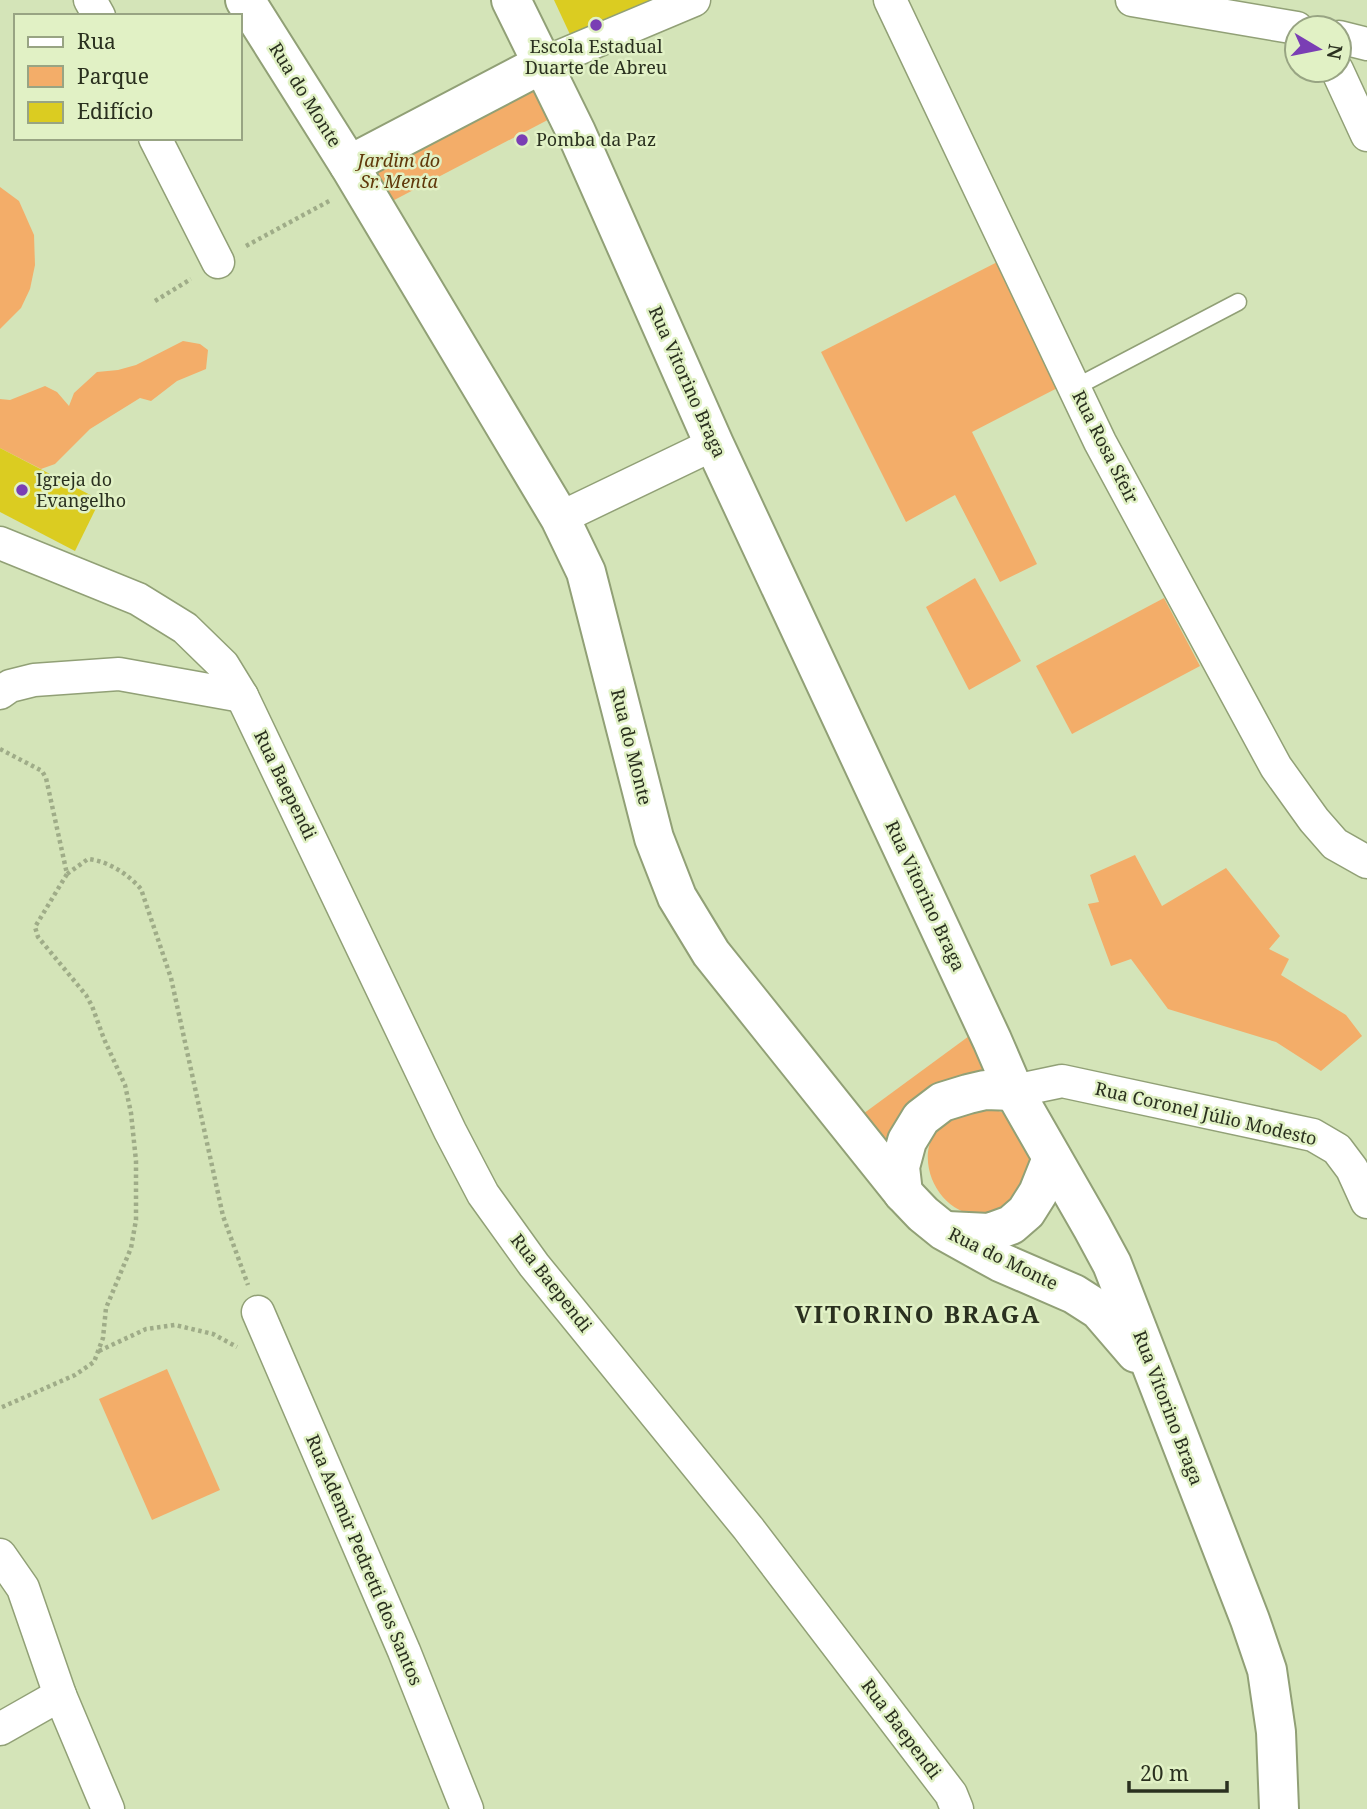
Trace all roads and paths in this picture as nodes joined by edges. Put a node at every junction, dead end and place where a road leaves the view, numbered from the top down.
1 (245, 0) edge
2 (511, 0) edge
3 (694, 0) edge
4 (890, 0) edge
5 (1132, 0) edge
6 (1283, 26) edge
7 (541, 64) junction
8 (1344, 84) edge
9 (1367, 135) edge
10 (156, 140) edge
11 (354, 175) junction
12 (218, 262) junction
13 (155, 302) dead end
14 (1238, 302) dead end
15 (1074, 388) junction
16 (714, 444) junction
17 (559, 518) junction
18 (0, 543) edge
19 (0, 693) edge
20 (243, 696) junction
21 (0, 749) edge
22 (1367, 862) edge
23 (68, 874) junction
24 (1014, 1091) junction
25 (1052, 1158) junction
26 (903, 1193) junction
27 (1367, 1202) edge
28 (944, 1231) junction
29 (258, 1312) joint
30 (241, 1350) dead end
31 (99, 1351) junction
32 (1155, 1377) junction
33 (0, 1408) edge
34 (0, 1555) edge
35 (60, 1695) junction
36 (0, 1729) edge
37 (108, 1809) edge
38 (467, 1809) edge
39 (957, 1809) edge
40 (1279, 1809) edge

1 - 11 main road, Rua do Monte
2 - 7 main road, Rua Vitorino Braga
3 - 7 street
4 - 15 street, Rua Rosa Sfeir
5 - 6 street
7 - 11 main road
7 - 16 main road, Rua Vitorino Braga
8 - 9 street
10 - 12 street
11 - 12 path
11 - 17 main road, Rua do Monte
12 - 13 path
14 - 15 lane
15 - 22 street, Rua Rosa Sfeir
16 - 17 street
16 - 24 main road, Rua Vitorino Braga
17 - 26 main road, Rua do Monte
18 - 20 street, Rua Baependi
19 - 20 street
20 - 39 street, Rua Baependi
21 - 23 path
23 - 29 path
23 - 31 path
24 - 25 main road, Rua Vitorino Braga
24 - 26 main road
24 - 27 street, Rua Coronel Júlio Modesto
25 - 28 main road
25 - 32 main road, Rua Vitorino Braga
26 - 28 main road, Rua do Monte
28 - 32 main road, Rua do Monte
29 - 38 street, Rua Ademir Pedretti dos Santos
30 - 31 path
31 - 33 path
32 - 40 main road, Rua Vitorino Braga
34 - 35 street
35 - 36 street
35 - 37 street

